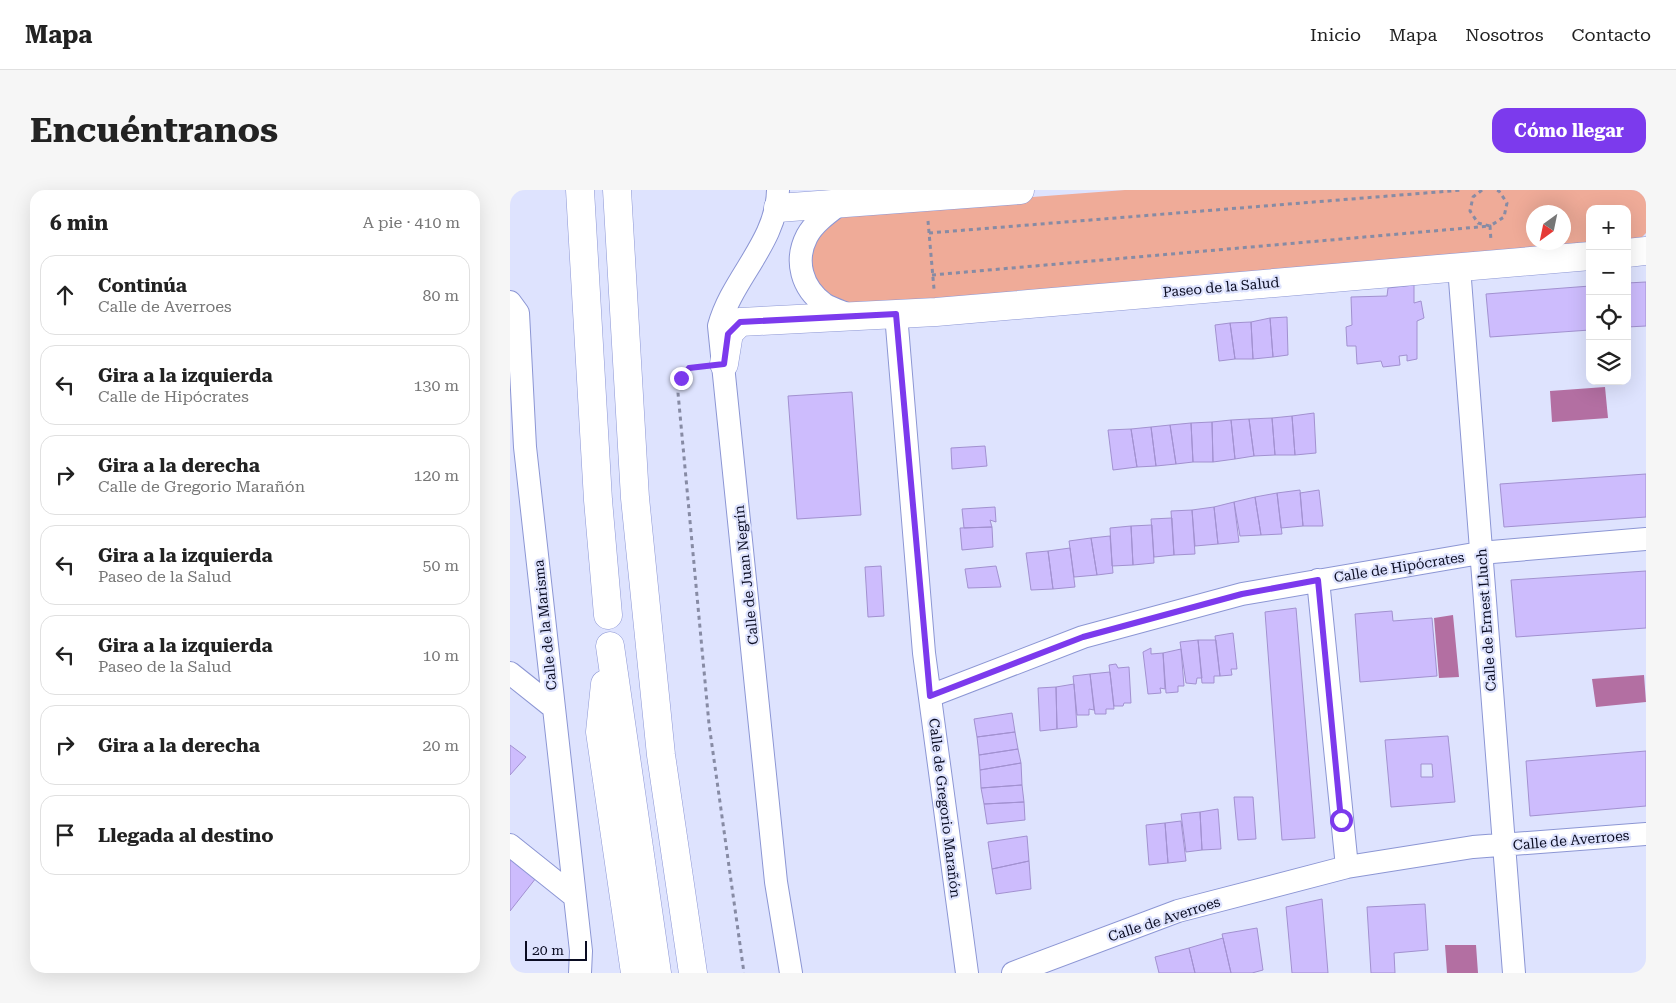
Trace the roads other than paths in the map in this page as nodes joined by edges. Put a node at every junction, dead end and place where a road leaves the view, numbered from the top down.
1 (580, 190) edge
2 (617, 190) edge
3 (1020, 190) edge
4 (892, 195) edge
5 (778, 199) edge
6 (840, 204) junction
7 (1586, 256) edge
8 (1459, 267) junction
9 (738, 285) junction
10 (513, 307) edge
11 (896, 314) junction
12 (853, 316) junction
13 (757, 322) junction
14 (724, 364) junction
15 (1646, 539) edge
16 (1480, 553) junction
17 (1318, 580) junction
18 (608, 615) dead end
19 (510, 674) edge
20 (930, 696) junction
21 (554, 708) junction
22 (1646, 834) edge
23 (510, 846) edge
24 (1503, 846) junction
25 (1347, 866) junction
26 (575, 897) junction
27 (580, 951) junction
28 (563, 973) edge
29 (580, 973) edge
30 (634, 973) edge
31 (656, 973) edge
32 (693, 973) edge
33 (791, 973) edge
34 (967, 973) edge
35 (1013, 973) edge
36 (1514, 973) edge

1 - 18 main road
2 - 32 main road
3 - 4 main road
4 - 6 main road
5 - 6 main road
5 - 9 street, Calle de Juan Negrín
6 - 12 street, Paseo de la Salud
7 - 8 main road, Paseo de la Salud
8 - 11 main road, Paseo de la Salud
8 - 16 street, Calle de Ernest Lluch
9 - 13 street
9 - 14 street, Calle de Juan Negrín
10 - 21 street, Calle de la Marisma
11 - 12 main road, Paseo de la Salud
11 - 20 street, Calle de Gregorio Marañón
12 - 13 main road, Paseo de la Salud
13 - 14 main road, Paseo de la Salud
14 - 33 street, Calle de Juan Negrín
15 - 16 street, Calle de Hipócrates
16 - 17 street, Calle de Hipócrates
16 - 24 street, Calle de Ernest Lluch
17 - 20 street, Calle de Hipócrates
17 - 25 street
19 - 21 street
20 - 34 street, Calle de Gregorio Marañón
21 - 26 street, Calle de la Marisma
22 - 24 street, Calle de Averroes
23 - 26 street
24 - 25 street, Calle de Averroes
24 - 36 street, Calle de Ernest Lluch
25 - 35 street, Calle de Averroes
26 - 27 street, Calle de la Marisma
27 - 28 street
27 - 29 street, Calle de la Marisma
30 - 31 main road

